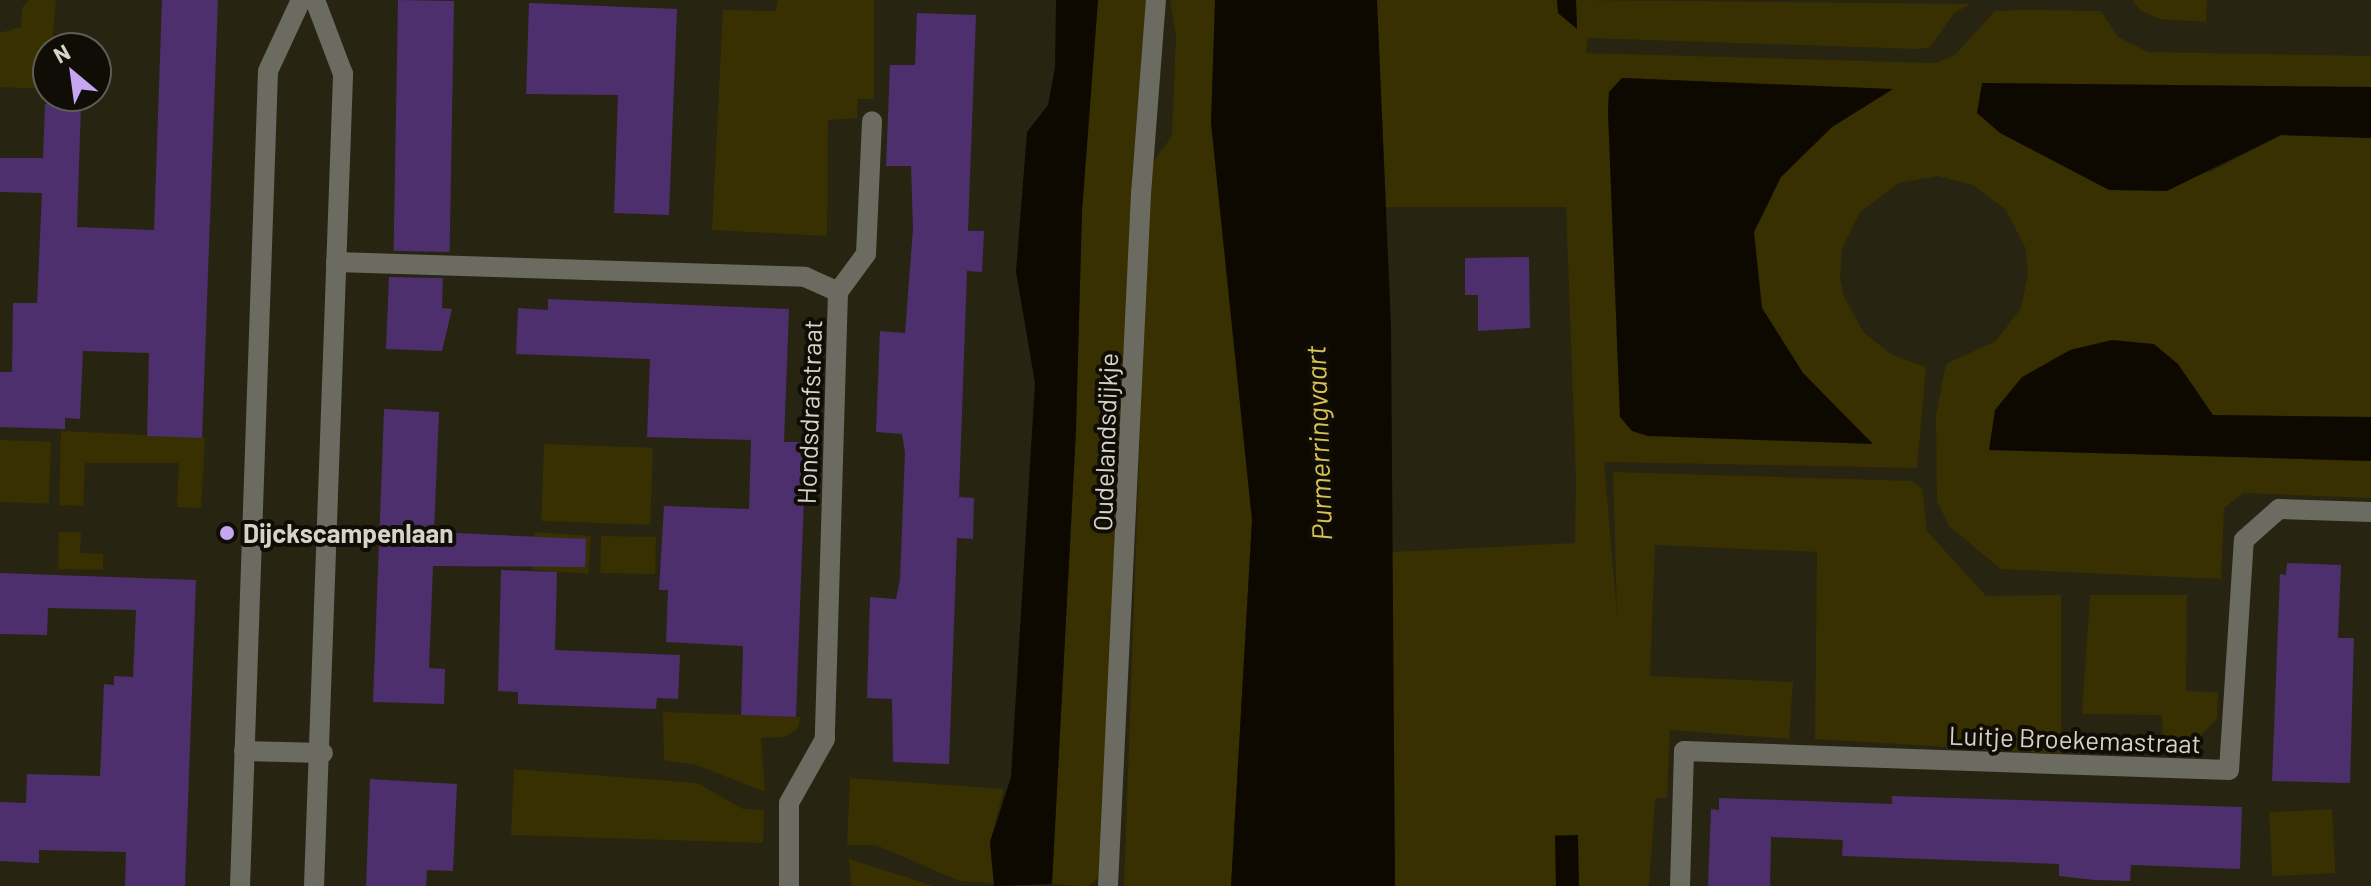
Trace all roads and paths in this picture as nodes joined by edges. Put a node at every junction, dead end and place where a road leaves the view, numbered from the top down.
1 (301, 0) edge
2 (315, 0) edge
3 (1156, 0) edge
4 (872, 121) dead end
5 (336, 262) junction
6 (838, 292) junction
7 (2371, 512) edge
8 (244, 751) junction
9 (323, 753) junction
10 (240, 886) edge
11 (314, 886) edge
12 (789, 886) edge
13 (1108, 886) edge
14 (1680, 886) edge

1 - 8 street
2 - 5 street
3 - 13 street, Oudelandsdijkje
4 - 6 street
5 - 6 street, Hondsdrafstraat
5 - 9 street
6 - 12 street, Hondsdrafstraat
7 - 14 street, Luitje Broekemastraat
8 - 9 street
8 - 10 street
9 - 11 street

